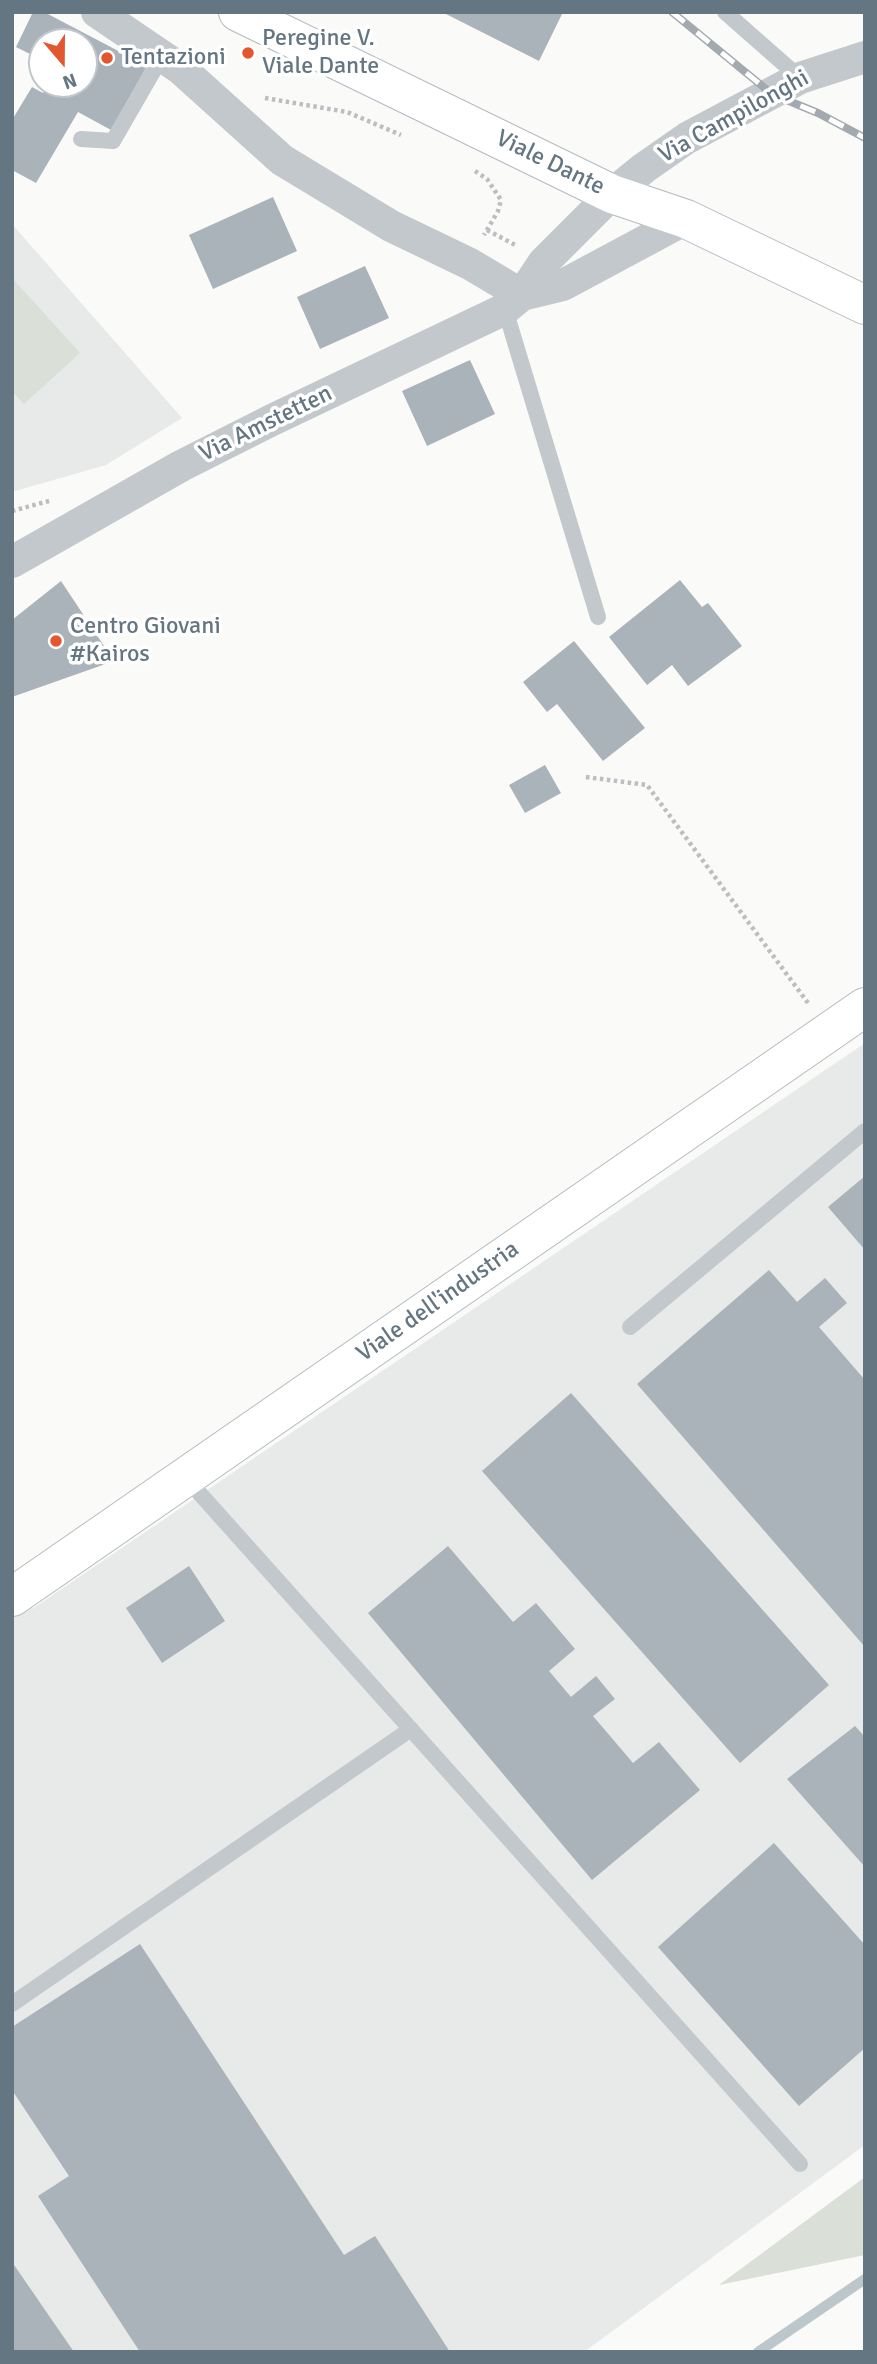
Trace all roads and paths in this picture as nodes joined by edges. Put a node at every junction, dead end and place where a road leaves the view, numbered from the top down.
1 (97, 12) edge
2 (238, 12) edge
3 (725, 12) edge
4 (162, 56) junction
5 (865, 57) edge
6 (800, 78) junction
7 (254, 93) dead end
8 (81, 139) dead end
9 (409, 139) dead end
10 (468, 167) dead end
11 (612, 194) junction
12 (686, 219) junction
13 (524, 250) dead end
14 (514, 302) junction
15 (865, 305) edge
16 (12, 562) edge
17 (598, 617) dead end
18 (586, 776) dead end
19 (865, 1007) edge
20 (830, 1031) junction
21 (865, 1132) edge
22 (630, 1327) dead end
23 (185, 1477) junction
24 (12, 1597) edge
25 (411, 1729) junction
26 (12, 2004) edge
27 (800, 2164) dead end

1 - 4 street
2 - 11 street, Viale Dante
3 - 6 lane
4 - 8 lane
4 - 14 street
5 - 6 street, Via Campilonghi
6 - 11 street, Via Campilonghi
7 - 9 path
10 - 13 path
11 - 12 street, Viale Dante
11 - 14 street
12 - 14 street, Via Amstetten
12 - 15 street, Viale Dante
14 - 16 street, Via Amstetten
14 - 17 lane
18 - 20 path
19 - 20 street, Viale dell'industria
20 - 23 street, Viale dell'industria
21 - 22 lane
23 - 24 street, Viale dell'industria
23 - 25 lane
25 - 26 lane
25 - 27 lane

